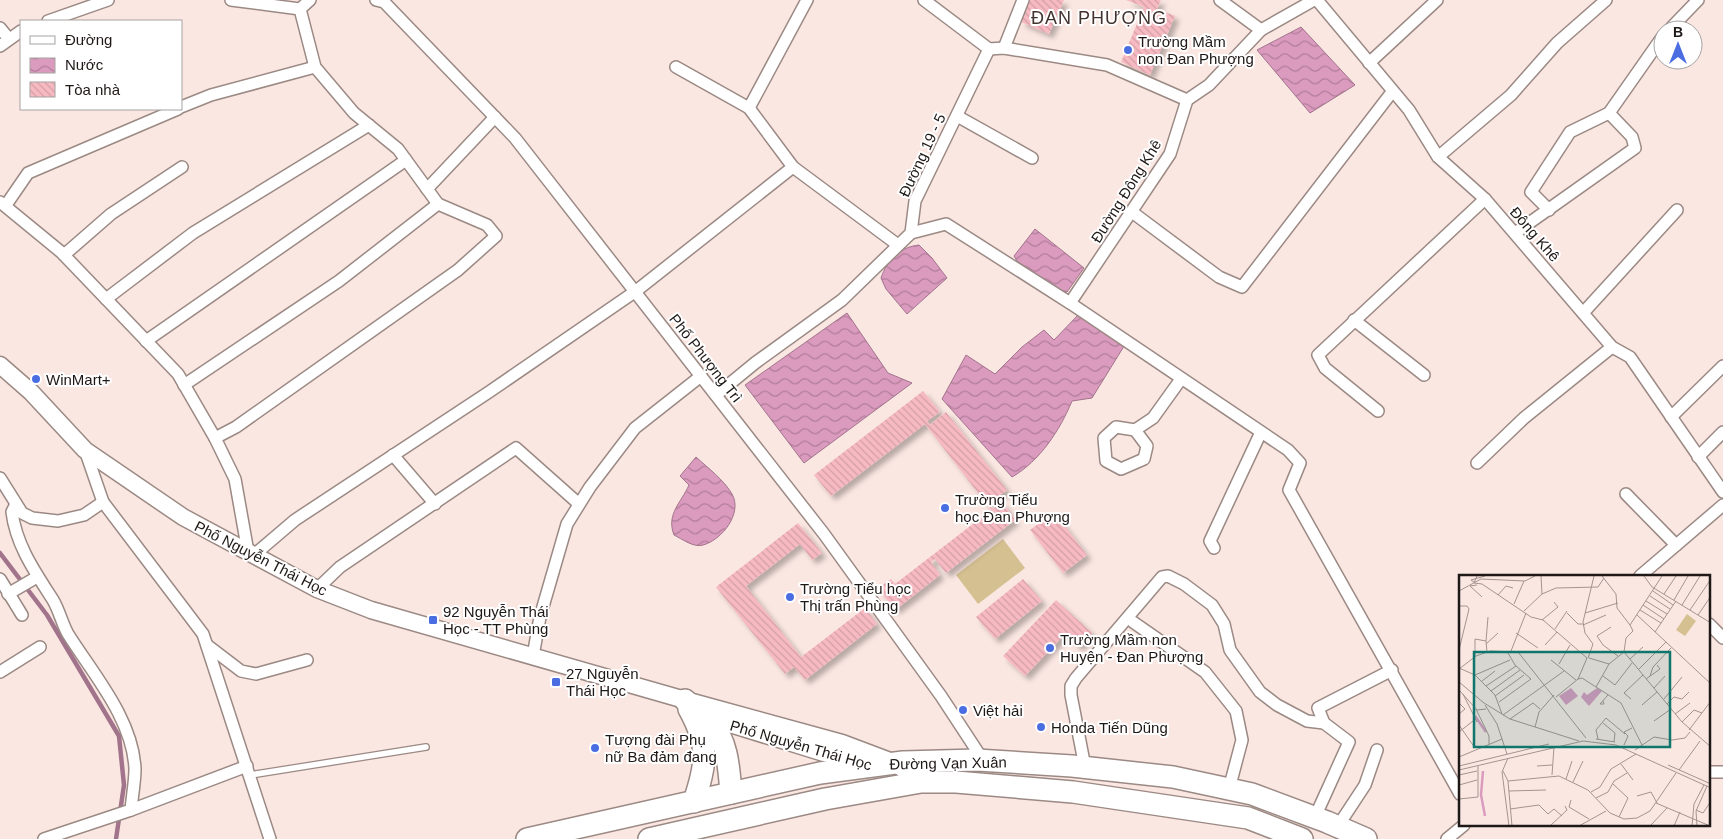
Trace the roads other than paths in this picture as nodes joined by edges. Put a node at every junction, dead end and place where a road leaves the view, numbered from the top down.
1 (108, 0) edge
2 (231, 0) edge
3 (310, 0) edge
4 (376, 0) edge
5 (808, 0) edge
6 (924, 0) edge
7 (1023, 0) edge
8 (1220, 0) edge
9 (1316, 0) edge
10 (1437, 0) edge
11 (1606, 0) edge
12 (1698, 0) edge
13 (300, 9) junction
14 (51, 20) edge
15 (1678, 20) edge
16 (0, 28) edge
17 (1261, 30) junction
18 (20, 32) edge
19 (5, 42) edge
20 (1004, 48) junction
21 (989, 50) junction
22 (1653, 50) edge
23 (1369, 63) junction
24 (316, 67) junction
25 (676, 67) dead end
26 (1392, 92) junction
27 (1187, 100) junction
28 (182, 107) edge
29 (749, 108) junction
30 (175, 110) edge
31 (1609, 113) junction
32 (956, 116) junction
33 (495, 117) junction
34 (369, 125) junction
35 (1438, 157) junction
36 (1032, 158) dead end
37 (406, 160) junction
38 (182, 167) dead end
39 (793, 167) junction
40 (427, 189) junction
41 (1486, 199) junction
42 (3, 204) edge
43 (438, 204) junction
44 (1549, 210) junction
45 (1677, 210) dead end
46 (1132, 212) junction
47 (911, 233) junction
48 (1515, 234) junction
49 (898, 245) junction
50 (64, 255) junction
51 (636, 291) junction
52 (106, 299) junction
53 (1070, 303) junction
54 (1583, 313) junction
55 (1354, 320) junction
56 (146, 341) junction
57 (1612, 347) junction
58 (0, 365) edge
59 (1723, 366) edge
60 (1424, 375) dead end
61 (701, 376) junction
62 (1181, 379) junction
63 (184, 385) junction
64 (716, 395) junction
65 (1378, 411) dead end
66 (1671, 417) junction
67 (1134, 430) dead end
68 (1261, 432) junction
69 (1723, 432) edge
70 (215, 438) junction
71 (85, 450) junction
72 (393, 456) junction
73 (1698, 457) junction
74 (1477, 463) dead end
75 (0, 478) edge
76 (1723, 492) edge
77 (1626, 494) dead end
78 (103, 502) junction
79 (16, 504) junction
80 (435, 504) junction
81 (579, 504) junction
82 (1720, 507) edge
83 (1676, 545) junction
84 (1214, 548) dead end
85 (251, 553) junction
86 (1641, 575) edge
87 (0, 580) edge
88 (33, 580) junction
89 (317, 590) junction
90 (13, 592) junction
91 (22, 615) dead end
92 (1133, 622) dead end
93 (1710, 625) edge
94 (1723, 638) edge
95 (207, 645) junction
96 (40, 647) dead end
97 (533, 656) junction
98 (307, 660) dead end
99 (1392, 670) junction
100 (0, 672) edge
101 (684, 700) junction
102 (1324, 723) junction
103 (426, 747) dead end
104 (1377, 750) dead end
105 (866, 757) junction
106 (984, 760) junction
107 (895, 763) junction
108 (1085, 767) junction
109 (248, 771) junction
110 (1710, 772) edge
111 (1723, 772) edge
112 (921, 782) junction
113 (1229, 789) junction
114 (877, 790) junction
115 (1459, 792) edge
116 (732, 793) junction
117 (694, 802) junction
118 (131, 810) junction
119 (1315, 817) junction
120 (1338, 826) junction
121 (1463, 826) edge
122 (703, 832) edge
123 (44, 839) edge
124 (270, 839) edge
125 (528, 839) edge
126 (649, 839) edge
127 (1302, 839) edge
128 (1366, 839) edge
129 (1447, 839) edge

1 - 14 street
2 - 13 street
3 - 13 street
4 - 33 street, Phố Phượng Trì
5 - 29 street
6 - 21 street
7 - 20 street
8 - 17 street
9 - 17 street
9 - 23 street, Đông Khê
10 - 23 street
11 - 35 street
12 - 15 street
13 - 24 street
16 - 19 street
17 - 27 street
18 - 19 street
20 - 21 street
20 - 27 street
21 - 32 street, Đường 19 - 5
22 - 31 street
23 - 26 street, Đông Khê
24 - 28 street
24 - 34 street
25 - 29 street
26 - 35 street, Đông Khê
26 - 46 street
27 - 46 street, Đường Đông Khê
29 - 39 street
30 - 42 street
31 - 44 street
31 - 44 street
32 - 36 street
32 - 47 street, Đường 19 - 5
33 - 40 street
33 - 51 street, Phố Phượng Trì
34 - 37 street
34 - 52 street
35 - 41 street, Đông Khê
37 - 40 street
37 - 56 street
38 - 50 street
39 - 49 street
39 - 51 street
40 - 43 street
41 - 48 street, Đông Khê
41 - 55 street
42 - 50 street
43 - 63 street
43 - 70 street
44 - 48 street
45 - 54 street
46 - 53 street, Đường Đông Khê
47 - 49 street
47 - 53 street
48 - 54 street, Đông Khê
49 - 64 street
50 - 52 street
51 - 61 street, Phố Phượng Trì
51 - 72 street
52 - 56 street
53 - 62 street
54 - 57 street, Đông Khê
55 - 60 street
55 - 65 street
56 - 63 street
57 - 66 street, Đông Khê
57 - 74 street
58 - 71 main road, Phố Nguyễn Thái Học
59 - 66 street
61 - 64 street, Phố Phượng Trì
61 - 81 street
62 - 67 street
62 - 68 street
63 - 70 street
64 - 106 street, Phố Phượng Trì
66 - 73 street, Đông Khê
68 - 84 street
68 - 99 street
69 - 73 street
70 - 85 street
71 - 78 street
71 - 85 main road, Phố Nguyễn Thái Học
72 - 80 street
72 - 85 street
73 - 76 street, Đông Khê
75 - 79 street
77 - 83 street
78 - 79 street
78 - 95 street
79 - 88 street
80 - 81 street
80 - 89 street
81 - 97 street
82 - 83 street
83 - 86 street
85 - 89 main road, Phố Nguyễn Thái Học
87 - 90 street
88 - 90 street
88 - 118 street
89 - 97 main road, Phố Nguyễn Thái Học
90 - 91 street
92 - 113 street
93 - 94 street
95 - 98 street
95 - 109 street
96 - 100 street
97 - 101 main road, Phố Nguyễn Thái Học
99 - 102 street
99 - 115 street
101 - 105 main road, Phố Nguyễn Thái Học
101 - 116 highway
101 - 117 highway
102 - 108 street
102 - 119 street
103 - 109 lane
104 - 120 street
105 - 107 highway, Đường Vạn Xuân
105 - 112 main road, Phố Nguyễn Thái Học
105 - 114 highway
105 - 116 highway, Đường Vạn Xuân
106 - 107 highway, Đường Vạn Xuân
106 - 108 highway, Đường Vạn Xuân
107 - 112 main road
108 - 113 highway, Đường Vạn Xuân
109 - 118 street
109 - 124 street
110 - 111 street
112 - 114 highway, Đường Vạn Xuân
112 - 127 highway, Đường Vạn Xuân
113 - 119 highway, Đường Vạn Xuân
114 - 122 highway, Đường Vạn Xuân
116 - 117 highway, Đường Vạn Xuân
117 - 125 highway, Đường Vạn Xuân
118 - 123 street
119 - 120 highway, Đường Vạn Xuân
120 - 128 highway, Đường Vạn Xuân
121 - 129 street
122 - 126 highway, Đường Vạn Xuân

